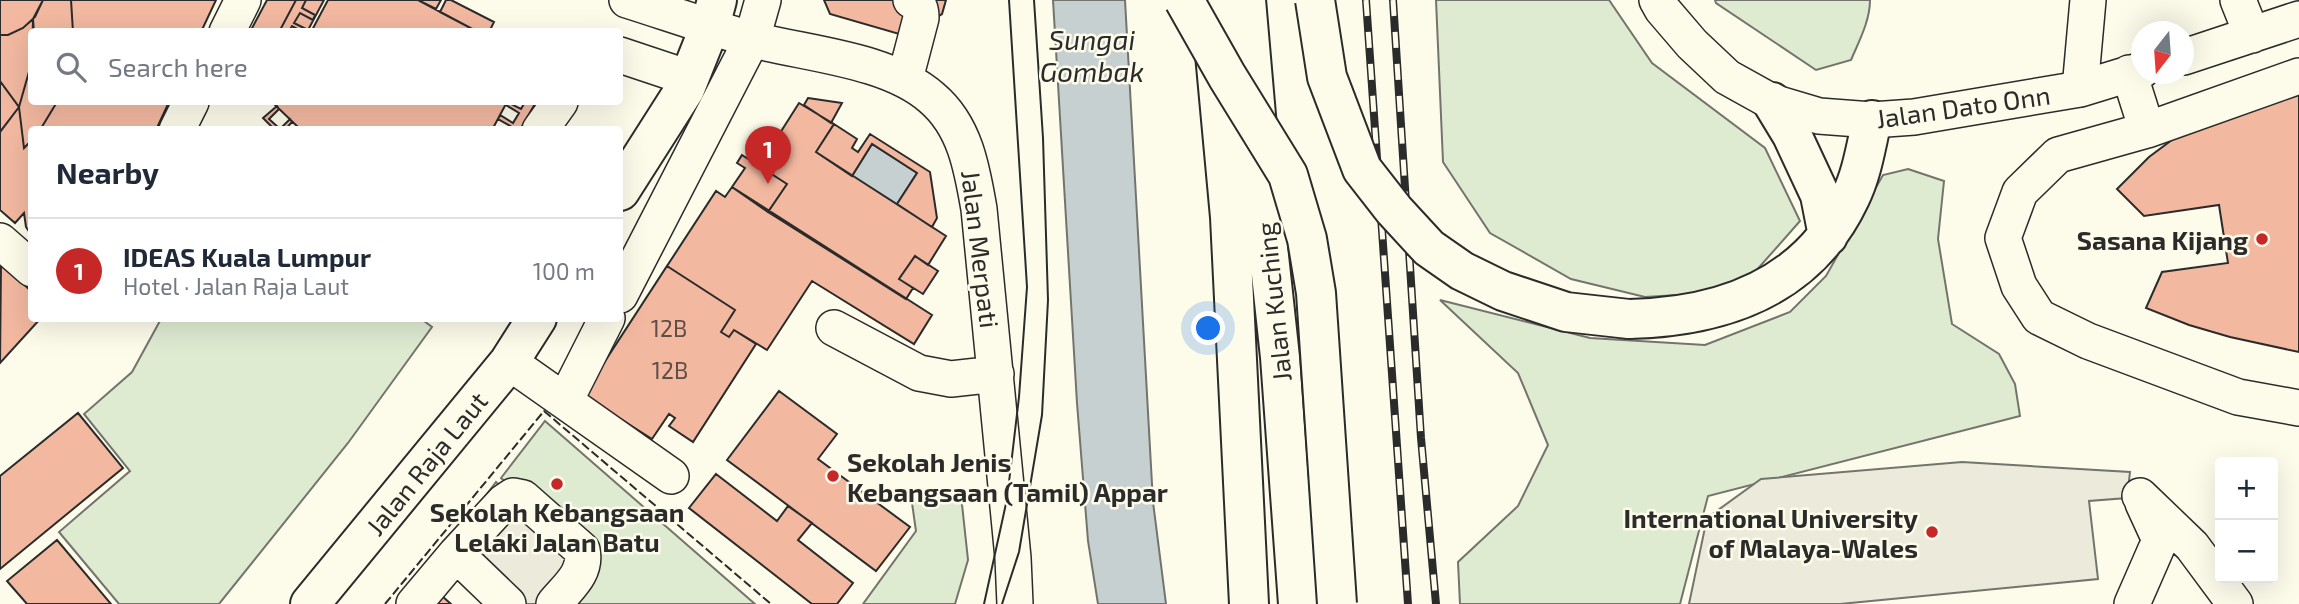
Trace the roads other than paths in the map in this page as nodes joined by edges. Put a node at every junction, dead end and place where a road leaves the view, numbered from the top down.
1 (243, 0) edge
2 (763, 0) edge
3 (911, 0) edge
4 (1184, 0) edge
5 (1210, 0) edge
6 (1246, 0) edge
7 (1315, 0) edge
8 (1657, 0) edge
9 (2088, 0) edge
10 (2238, 0) edge
11 (634, 1) edge
12 (713, 13) edge
13 (2299, 19) edge
14 (229, 28) edge
15 (2252, 35) junction
16 (752, 39) junction
17 (2194, 53) edge
18 (623, 56) edge
19 (2131, 72) edge
20 (2299, 76) edge
21 (689, 78) junction
22 (905, 79) junction
23 (2138, 84) edge
24 (2080, 89) junction
25 (1772, 102) junction
26 (190, 105) edge
27 (558, 105) edge
28 (1872, 120) junction
29 (179, 126) edge
30 (543, 126) edge
31 (2147, 130) junction
32 (623, 186) edge
33 (1828, 236) junction
34 (0, 241) edge
35 (28, 266) edge
36 (623, 289) edge
37 (534, 322) edge
38 (605, 322) edge
39 (834, 328) dead end
40 (509, 362) junction
41 (996, 374) junction
42 (565, 401) junction
43 (2299, 408) edge
44 (671, 476) dead end
45 (456, 554) junction
46 (311, 604) edge
47 (414, 604) edge
48 (508, 604) edge
49 (554, 604) edge
50 (1014, 604) edge
51 (1249, 604) edge
52 (1298, 604) edge
53 (1337, 604) edge
54 (2132, 604) edge
55 (2235, 604) edge

1 - 14 street
2 - 16 street
3 - 22 street
4 - 53 main road, bridge
5 - 51 main road, Jalan Kuching
6 - 52 main road, Jalan Kuching
7 - 33 main road, bridge
8 - 25 street, Jalan Dato Onn
9 - 24 street
10 - 15 street
11 - 12 street, Jalan Merpati
12 - 16 street, Jalan Merpati
12 - 21 main road
13 - 15 street
15 - 17 street
16 - 22 street, Jalan Merpati
16 - 36 street
18 - 21 street
19 - 24 street, Jalan Dato Onn
20 - 31 street
21 - 32 main road
22 - 41 street, Jalan Merpati
23 - 31 street
24 - 28 street, Jalan Dato Onn
25 - 28 street, Jalan Dato Onn
25 - 33 main road
26 - 29 street
27 - 30 street
28 - 33 main road
31 - 43 street
34 - 35 street
37 - 40 main road, Jalan Raja Laut
38 - 42 street
39 - 41 street
40 - 42 street
40 - 46 main road, Jalan Raja Laut
41 - 50 street, Jalan Merpati
42 - 44 street
45 - 47 street
45 - 48 street
45 - 49 street
54 - 55 street

